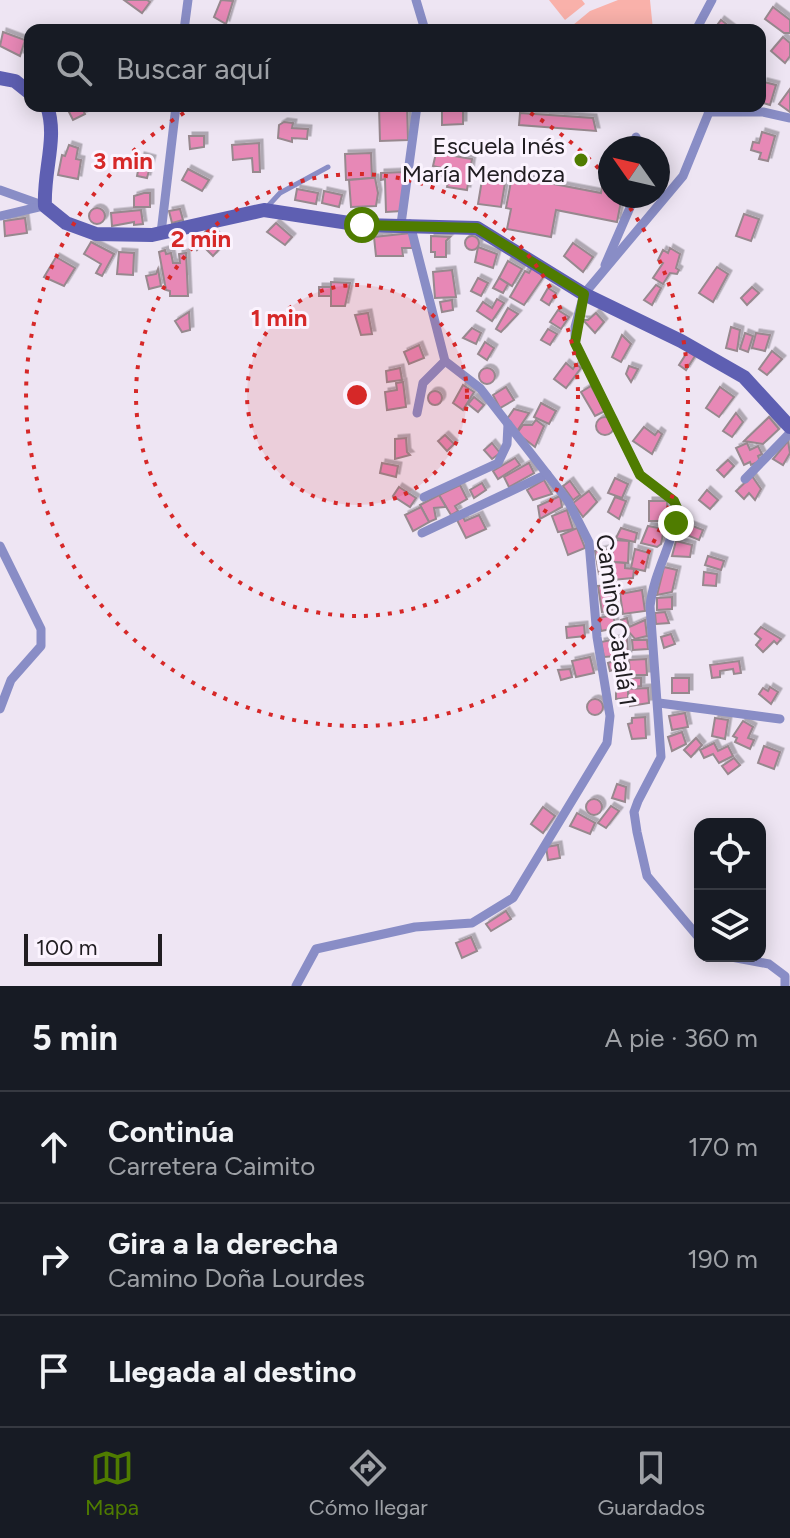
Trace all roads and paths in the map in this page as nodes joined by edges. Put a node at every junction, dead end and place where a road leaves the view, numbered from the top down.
1 (188, 0) edge
2 (416, 0) edge
3 (712, 0) edge
4 (185, 24) edge
5 (423, 24) edge
6 (699, 24) edge
7 (0, 78) edge
8 (24, 88) edge
9 (48, 112) edge
10 (175, 112) edge
11 (416, 112) edge
12 (706, 112) edge
13 (763, 112) edge
14 (790, 118) edge
15 (328, 167) dead end
16 (0, 190) edge
17 (45, 206) junction
18 (630, 208) edge
19 (264, 210) junction
20 (0, 216) edge
21 (406, 224) junction
22 (161, 233) junction
23 (600, 275) junction
24 (584, 294) junction
25 (445, 361) junction
26 (417, 413) dead end
27 (508, 424) junction
28 (790, 427) edge
29 (790, 433) edge
30 (547, 474) junction
31 (745, 479) dead end
32 (424, 497) dead end
33 (422, 533) dead end
34 (0, 546) edge
35 (659, 703) junction
36 (0, 709) edge
37 (780, 719) dead end
38 (694, 932) edge
39 (758, 962) edge
40 (296, 986) edge
41 (785, 986) edge

1 - 4 street
2 - 5 street
3 - 6 street
7 - 8 street
9 - 17 street
10 - 22 street
11 - 21 street
12 - 23 street
13 - 14 street
15 - 19 lane
16 - 17 street
17 - 20 street
17 - 22 street
18 - 23 street
19 - 21 street
19 - 22 street
21 - 24 street
21 - 25 street
23 - 24 street
24 - 28 street
24 - 35 street
25 - 26 street
25 - 27 street, Camino Catalá 1
27 - 30 street, Camino Catalá 1
27 - 32 street
29 - 31 street
30 - 33 street
30 - 40 street, Camino Catalá 1
34 - 36 street
35 - 37 street
35 - 38 street
39 - 41 street

